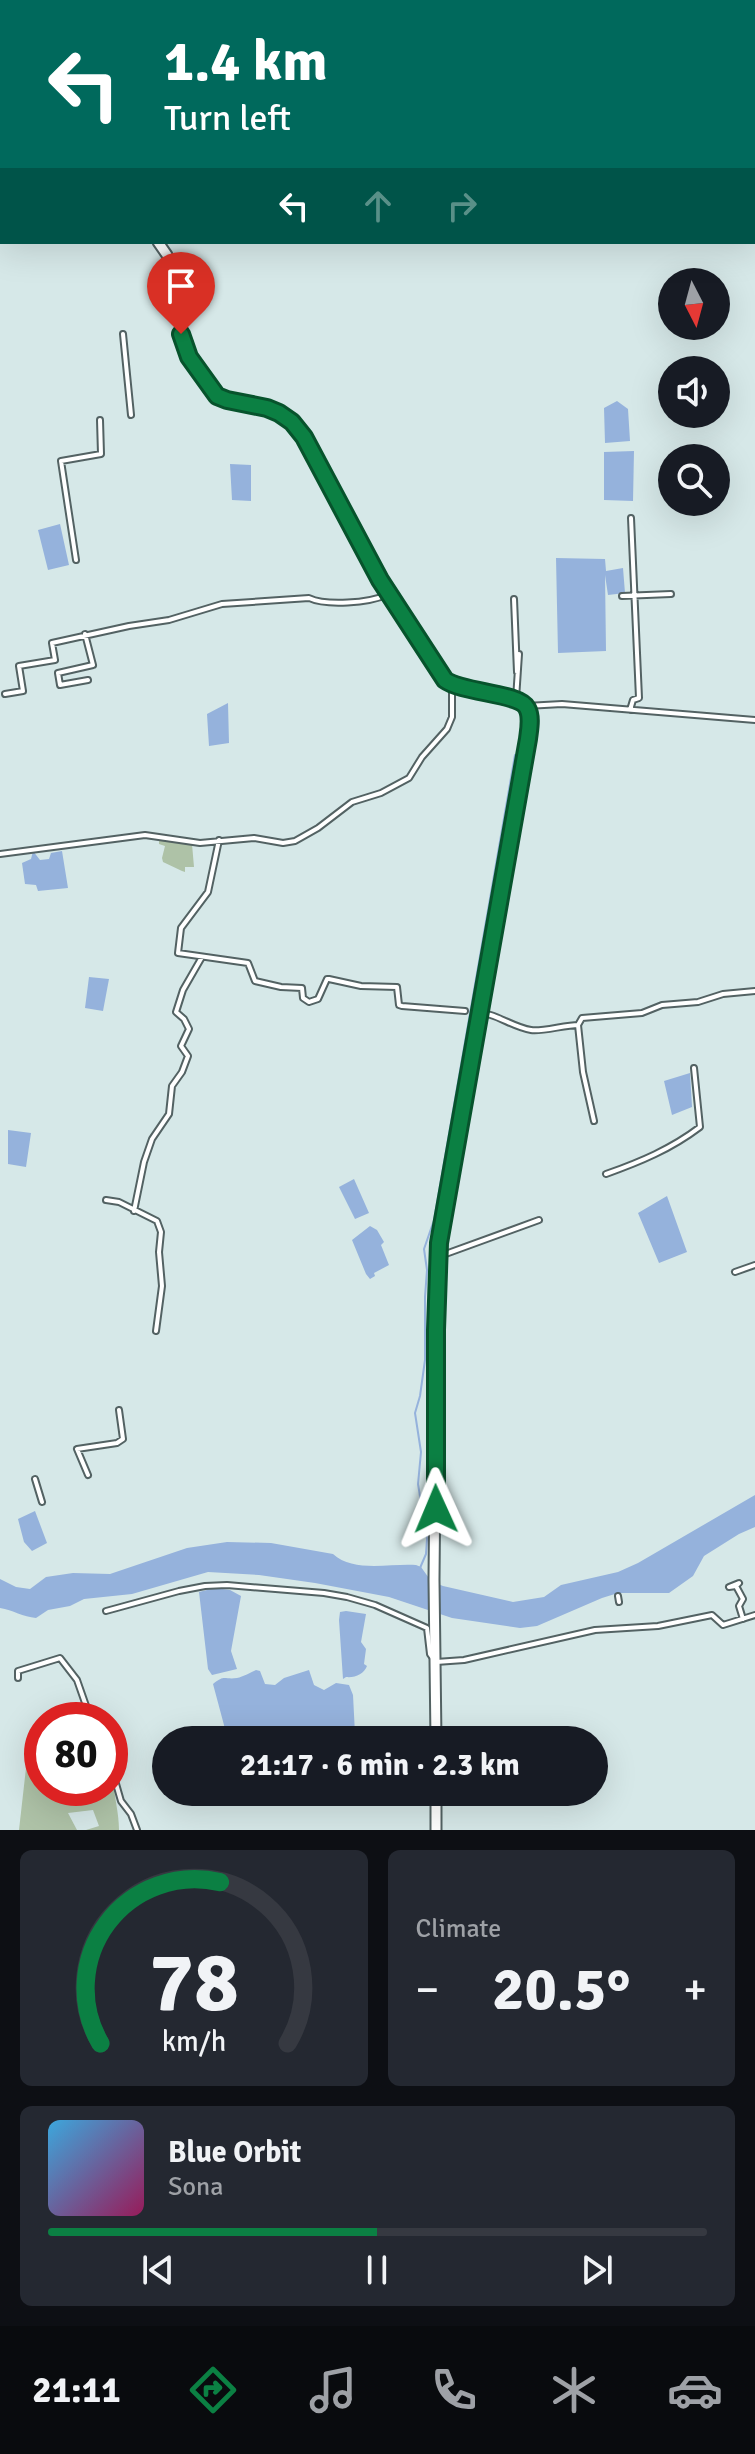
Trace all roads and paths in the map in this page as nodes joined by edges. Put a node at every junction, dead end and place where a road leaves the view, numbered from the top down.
1 (159, 244) edge
2 (123, 334) dead end
3 (131, 415) dead end
4 (100, 420) dead end
5 (631, 518) dead end
6 (76, 560) dead end
7 (388, 594) junction
8 (671, 594) dead end
9 (634, 595) junction
10 (622, 596) dead end
11 (514, 599) dead end
12 (85, 634) junction
13 (519, 654) dead end
14 (517, 672) junction
15 (88, 680) dead end
16 (455, 686) junction
17 (5, 694) dead end
18 (516, 700) junction
19 (526, 706) junction
20 (630, 710) junction
21 (755, 720) edge
22 (219, 840) junction
23 (0, 854) edge
24 (202, 957) junction
25 (755, 991) edge
26 (465, 1011) dead end
27 (477, 1012) junction
28 (578, 1025) junction
29 (694, 1068) dead end
30 (594, 1121) dead end
31 (606, 1174) dead end
32 (106, 1200) dead end
33 (134, 1211) junction
34 (539, 1220) dead end
35 (437, 1257) junction
36 (755, 1265) edge
37 (735, 1272) dead end
38 (156, 1331) dead end
39 (119, 1410) dead end
40 (88, 1475) dead end
41 (35, 1479) dead end
42 (42, 1502) dead end
43 (736, 1586) dead end
44 (106, 1611) dead end
45 (755, 1615) edge
46 (743, 1619) junction
47 (436, 1662) junction
48 (18, 1678) dead end
49 (85, 1702) edge
50 (436, 1726) edge
51 (125, 1806) edge
52 (436, 1806) edge
53 (137, 1830) edge
54 (436, 1830) edge

1 - 7 highway
2 - 3 street
4 - 6 street
5 - 9 street
7 - 12 street
7 - 16 highway
8 - 9 street
9 - 10 street
9 - 20 street
11 - 14 street
12 - 15 street
12 - 17 street
13 - 14 street
14 - 18 street
16 - 18 highway
16 - 22 street
18 - 19 highway
19 - 20 street
19 - 27 highway
20 - 21 street
22 - 23 street
22 - 24 street
24 - 26 street
24 - 33 street
25 - 28 street
27 - 28 street
27 - 35 highway
28 - 30 street
29 - 31 street
32 - 33 street
33 - 38 street
34 - 35 street
35 - 47 highway
36 - 37 street
39 - 40 street
41 - 42 street
43 - 46 street
44 - 47 street
45 - 46 street
46 - 47 street
47 - 50 highway
48 - 49 street
51 - 53 street
52 - 54 highway

